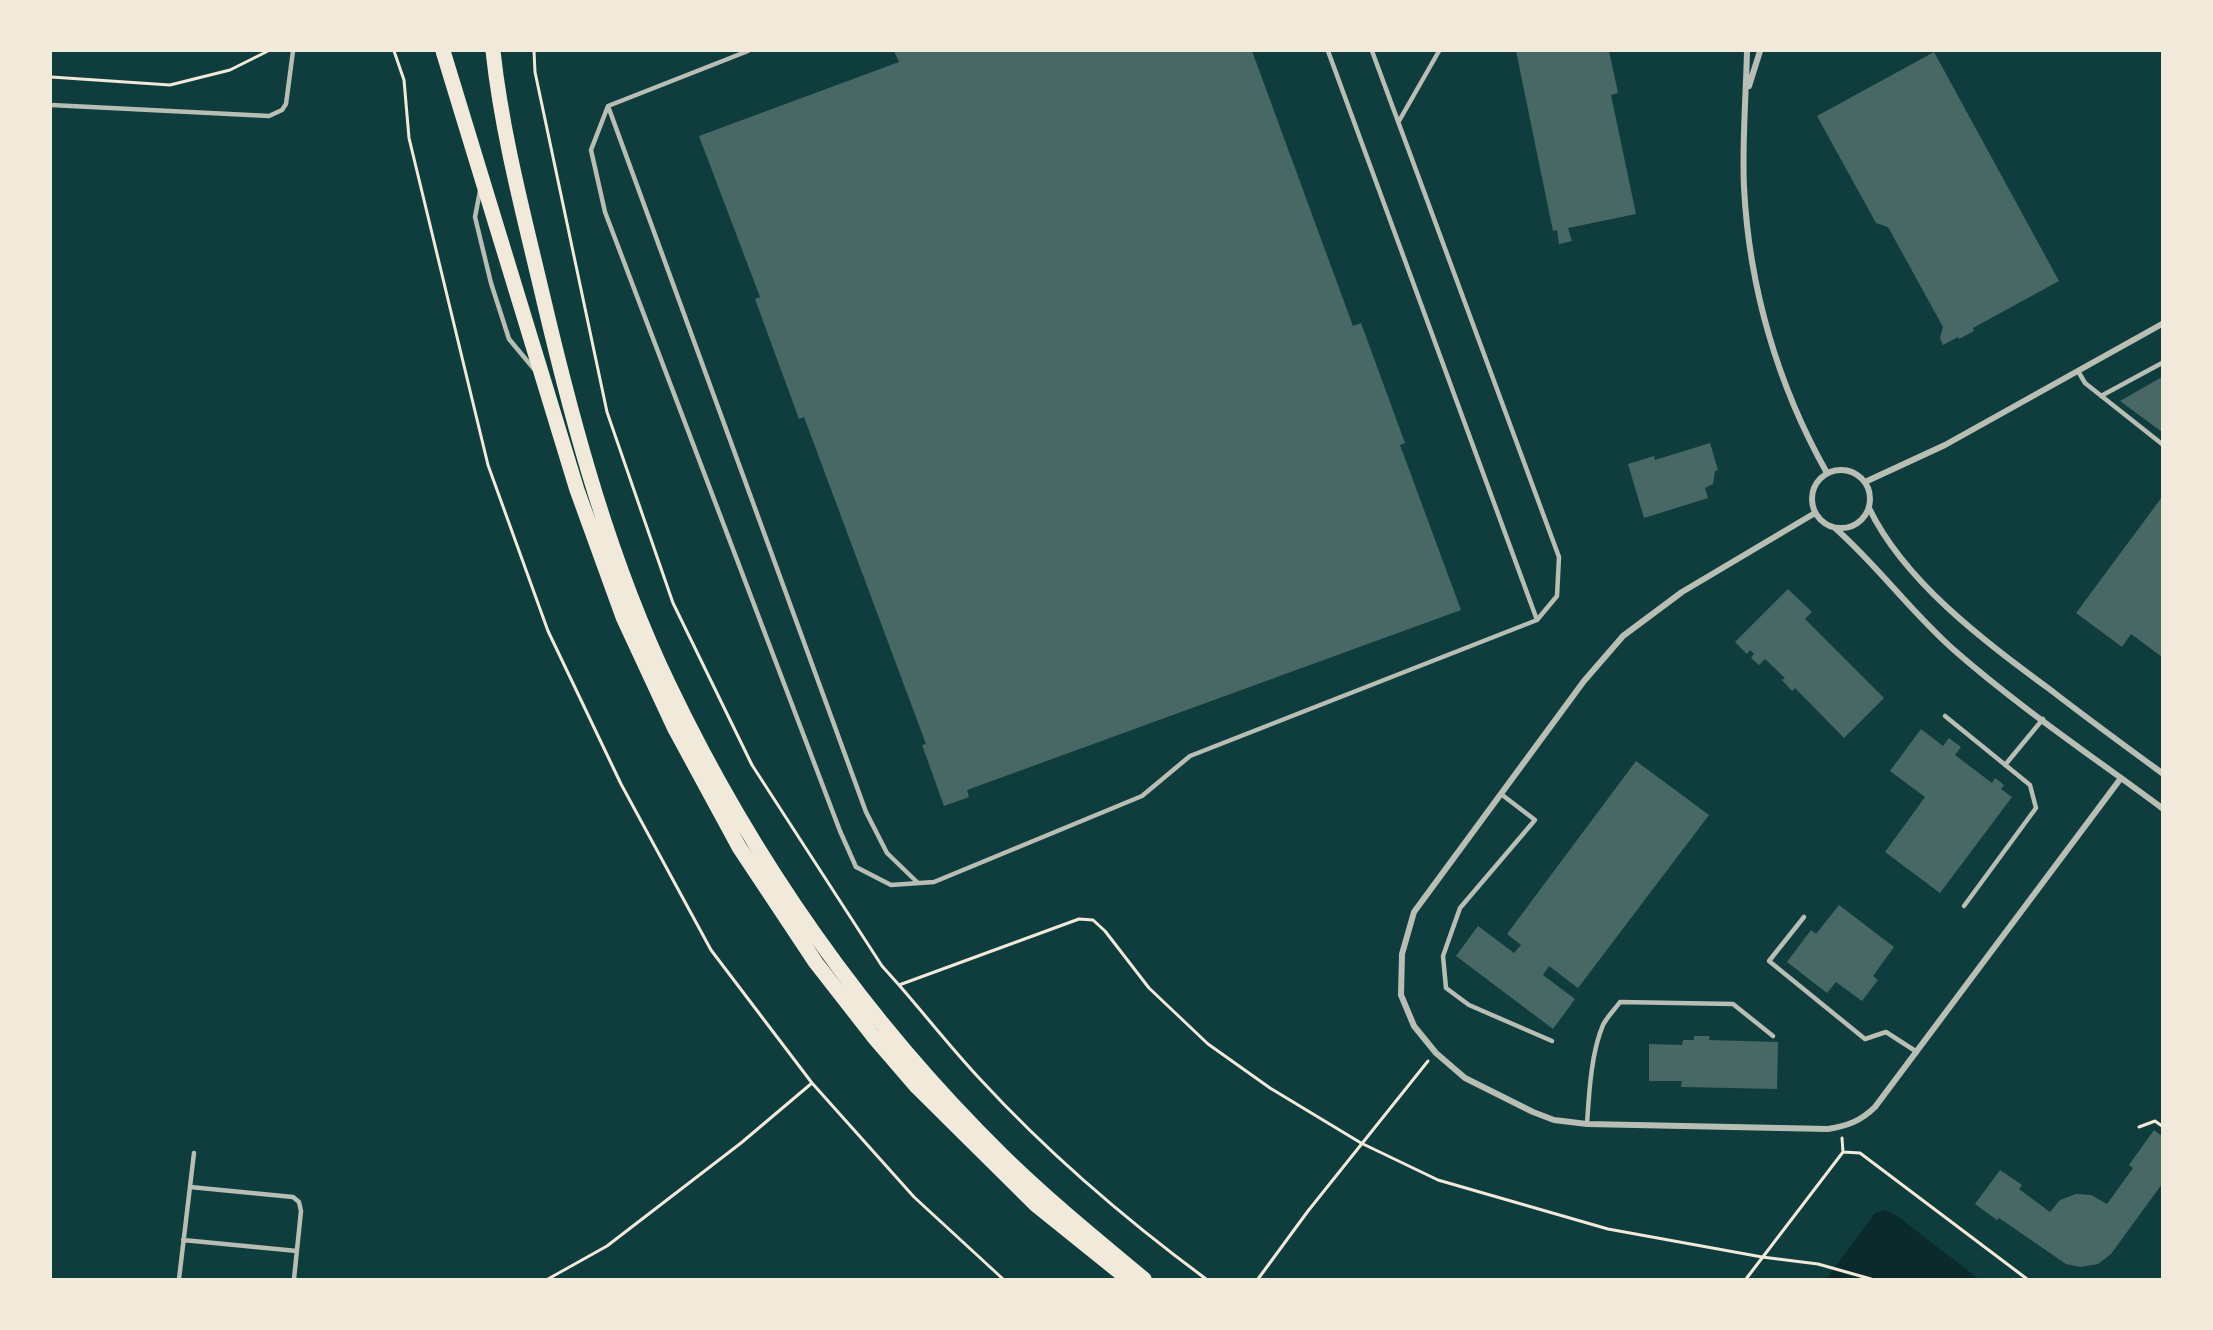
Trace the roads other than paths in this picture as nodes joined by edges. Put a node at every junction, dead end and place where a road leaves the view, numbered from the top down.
1 (293, 51) edge
2 (444, 51) edge
3 (493, 51) edge
4 (748, 51) edge
5 (1328, 51) edge
6 (1372, 51) edge
7 (1439, 51) edge
8 (1747, 51) edge
9 (1760, 51) edge
10 (1746, 95) junction
11 (51, 105) edge
12 (608, 106) junction
13 (1398, 122) junction
14 (482, 176) junction
15 (2162, 324) edge
16 (2162, 363) edge
17 (2078, 370) junction
18 (544, 380) junction
19 (2101, 396) junction
20 (2162, 444) edge
21 (1827, 473) junction
22 (1865, 483) junction
23 (1869, 508) junction
24 (1815, 513) junction
25 (1835, 528) junction
26 (1537, 621) junction
27 (1945, 716) dead end
28 (2043, 719) junction
29 (2005, 765) junction
30 (2162, 773) edge
31 (2121, 778) junction
32 (1501, 794) junction
33 (2162, 808) edge
34 (918, 883) junction
35 (1964, 906) dead end
36 (1804, 916) dead end
37 (1773, 1036) dead end
38 (1552, 1041) dead end
39 (1917, 1052) junction
40 (1587, 1125) junction
41 (194, 1153) dead end
42 (190, 1187) junction
43 (183, 1240) junction
44 (297, 1251) junction
45 (179, 1279) edge
46 (294, 1279) edge
47 (1128, 1279) edge
48 (1144, 1279) edge

1 - 11 lane
2 - 14 main road
3 - 48 main road
4 - 12 lane
5 - 26 lane
6 - 13 lane
7 - 13 lane
8 - 10 street
9 - 10 street
10 - 21 street
12 - 34 lane
12 - 34 lane
13 - 26 lane
14 - 18 main road
14 - 18 lane
15 - 17 street
16 - 19 lane
17 - 19 lane
17 - 22 street
18 - 47 main road
19 - 20 lane
21 - 22 street
21 - 24 street
22 - 23 street
23 - 25 street
23 - 30 street
24 - 25 street
24 - 32 street
25 - 28 street
26 - 34 lane
27 - 29 lane
28 - 29 lane
28 - 31 street
29 - 35 lane
31 - 33 street
31 - 39 street
32 - 38 lane
32 - 40 street
36 - 39 lane
37 - 40 lane
39 - 40 street
41 - 42 lane
42 - 43 lane
42 - 44 lane
43 - 44 lane
43 - 45 lane
44 - 46 lane

